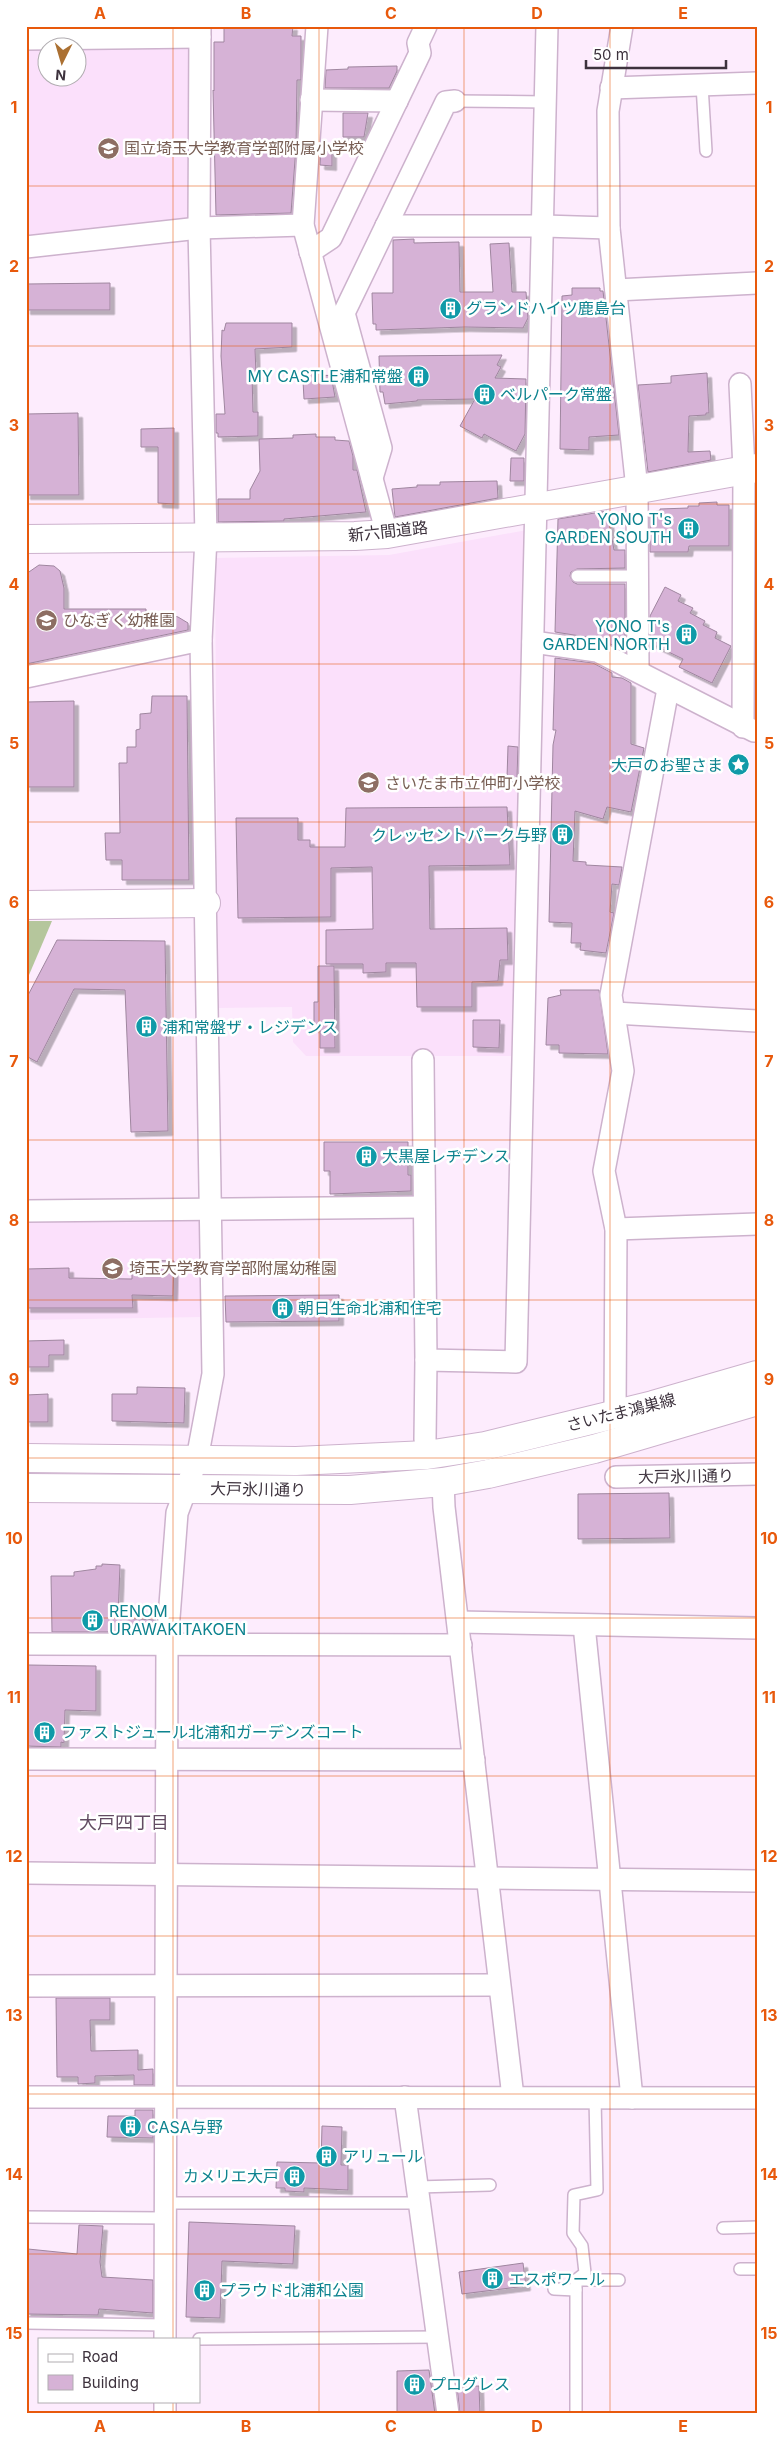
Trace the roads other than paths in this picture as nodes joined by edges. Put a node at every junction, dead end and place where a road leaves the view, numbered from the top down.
1 (317, 26) edge
2 (426, 26) edge
3 (547, 26) edge
4 (622, 26) edge
5 (200, 32) edge
6 (26, 39) edge
7 (757, 83) edge
8 (702, 85) junction
9 (611, 88) junction
10 (312, 100) junction
11 (397, 101) junction
12 (455, 101) joint
13 (546, 102) junction
14 (706, 151) dead end
15 (303, 225) junction
16 (386, 226) junction
17 (544, 226) junction
18 (199, 228) junction
19 (609, 228) junction
20 (26, 247) edge
21 (310, 252) junction
22 (757, 284) edge
23 (616, 290) junction
24 (740, 384) dead end
25 (750, 469) edge
26 (372, 478) junction
27 (637, 489) junction
28 (536, 508) junction
29 (387, 534) junction
30 (206, 536) junction
31 (26, 539) edge
32 (577, 576) dead end
33 (637, 576) junction
34 (750, 607) edge
35 (201, 640) junction
36 (534, 642) junction
37 (638, 670) junction
38 (26, 677) edge
39 (668, 689) junction
40 (750, 729) edge
41 (206, 904) junction
42 (26, 905) edge
43 (614, 1013) junction
44 (757, 1021) edge
45 (423, 1060) dead end
46 (424, 1208) junction
47 (210, 1210) junction
48 (26, 1211) edge
49 (757, 1224) edge
50 (616, 1229) junction
51 (426, 1360) junction
52 (757, 1375) edge
53 (757, 1401) edge
54 (615, 1414) junction
55 (485, 1446) joint
56 (427, 1455) junction
57 (26, 1458) edge
58 (197, 1459) junction
59 (756, 1469) edge
60 (488, 1474) joint
61 (616, 1477) dead end
62 (443, 1482) junction
63 (26, 1488) edge
64 (186, 1489) junction
65 (458, 1622) junction
66 (584, 1625) junction
67 (757, 1628) edge
68 (26, 1644) edge
69 (167, 1644) junction
70 (461, 1645) junction
71 (26, 1759) edge
72 (167, 1759) junction
73 (474, 1760) junction
74 (26, 1873) edge
75 (166, 1875) junction
76 (487, 1878) junction
77 (610, 1879) junction
78 (757, 1881) edge
79 (499, 1985) junction
80 (26, 1986) edge
81 (166, 1986) junction
82 (26, 2096) edge
83 (165, 2097) junction
84 (405, 2097) junction
85 (512, 2097) junction
86 (595, 2098) junction
87 (632, 2098) junction
88 (757, 2098) edge
89 (490, 2185) dead end
90 (418, 2195) junction
91 (165, 2211) junction
92 (26, 2217) edge
93 (757, 2227) edge
94 (722, 2228) dead end
95 (740, 2269) dead end
96 (757, 2269) edge
97 (619, 2280) dead end
98 (576, 2285) junction
99 (554, 2289) dead end
100 (26, 2323) edge
101 (167, 2335) edge
102 (437, 2337) junction
103 (200, 2339) edge
104 (448, 2414) edge
105 (576, 2414) edge

1 - 10 street
2 - 11 street
3 - 13 street
4 - 9 street
5 - 6 street
5 - 18 street
7 - 8 street
8 - 9 street
8 - 14 lane
9 - 19 street
10 - 11 street
10 - 15 street
11 - 21 street
12 - 13 lane
12 - 16 street
13 - 17 street
15 - 18 street
15 - 21 street
16 - 17 street
16 - 26 street
17 - 19 street
17 - 28 street
18 - 20 street
18 - 30 street
19 - 23 street
21 - 26 street
22 - 23 street
23 - 27 street
24 - 25 street
25 - 27 main road, 新六間道路
25 - 34 street
26 - 29 street
27 - 28 main road, 新六間道路
27 - 33 street
28 - 29 main road, 新六間道路
28 - 36 street
29 - 30 main road, 新六間道路
30 - 31 main road, 新六間道路
30 - 35 street
32 - 33 lane
33 - 37 street
34 - 40 street
35 - 38 street
35 - 41 street
36 - 37 street
36 - 51 street
37 - 39 street
39 - 40 street
39 - 43 street
41 - 42 main road
41 - 47 street
43 - 44 street
43 - 50 street
45 - 46 street
46 - 47 street
46 - 51 street
47 - 48 street
47 - 58 street
49 - 50 street
50 - 54 street
51 - 56 street
52 - 54 main road, さいたま鴻巣線
53 - 60 main road, さいたま鴻巣線
54 - 55 main road, さいたま鴻巣線
55 - 56 main road, 大戸氷川通り
56 - 58 main road, 大戸氷川通り
57 - 58 main road, 大戸氷川通り
58 - 64 street
59 - 61 street, 大戸氷川通り
60 - 62 main road, 大戸氷川通り
62 - 64 main road, 大戸氷川通り
62 - 65 street
63 - 64 main road, 大戸氷川通り
64 - 69 street
65 - 66 street
65 - 70 street
66 - 67 street
66 - 77 street
68 - 69 street
69 - 70 street
69 - 72 street
70 - 73 street
71 - 72 street
72 - 73 street
72 - 75 street
73 - 76 street
74 - 75 street
75 - 76 street
75 - 81 street
76 - 77 street
76 - 79 street
77 - 78 street
77 - 87 street
79 - 81 street
79 - 85 street
80 - 81 street
81 - 83 street
82 - 83 street
83 - 84 street
83 - 91 street
84 - 85 street
84 - 90 street
85 - 86 street
86 - 87 street
86 - 98 lane
87 - 88 street
89 - 90 lane
90 - 91 lane
90 - 102 street
91 - 92 lane
91 - 101 street
93 - 94 lane
95 - 96 lane
97 - 98 lane
98 - 99 lane
98 - 105 lane
100 - 101 lane
102 - 103 lane
102 - 104 street

